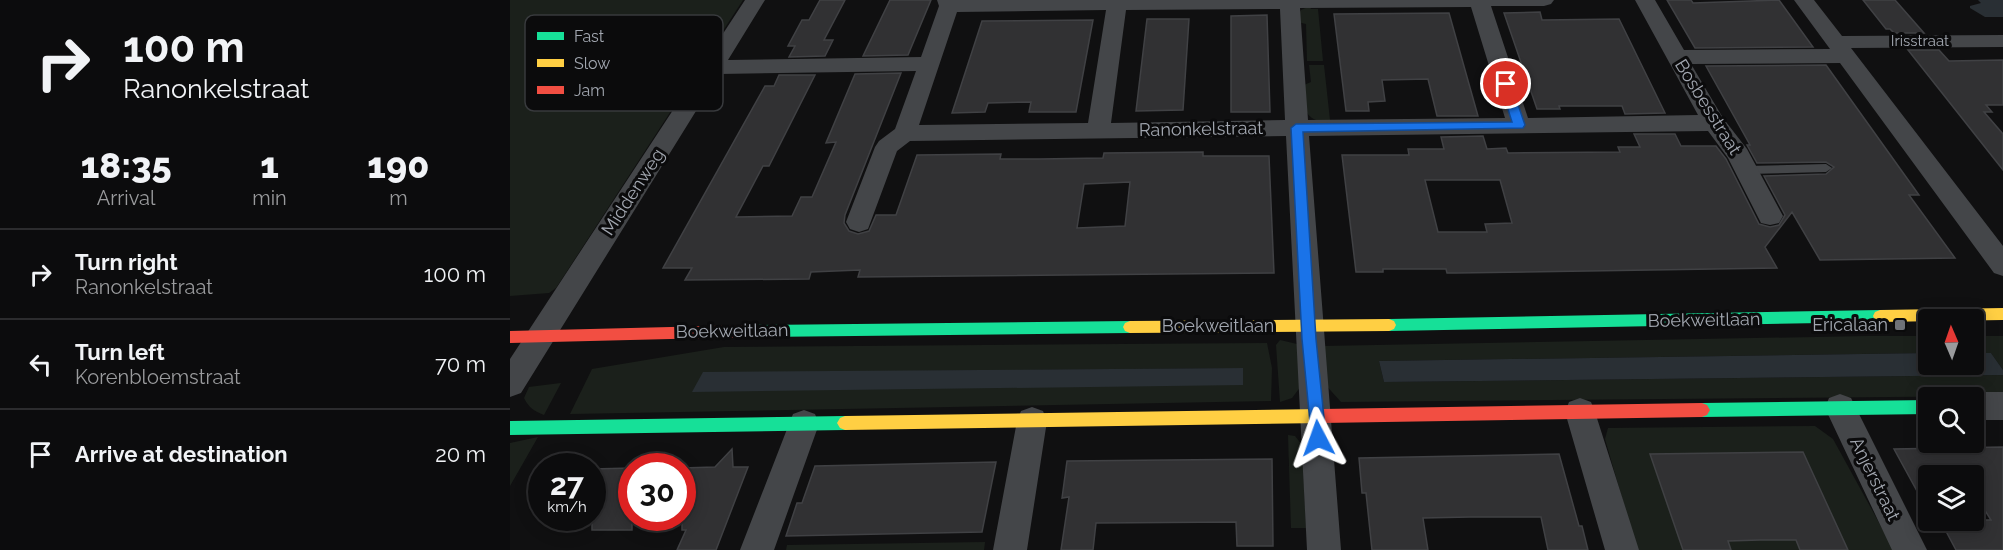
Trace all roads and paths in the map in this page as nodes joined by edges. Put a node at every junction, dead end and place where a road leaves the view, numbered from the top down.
1 (755, 0) edge
2 (1544, 0) edge
3 (1645, 0) edge
4 (1804, 0) edge
5 (1289, 1) edge
6 (1479, 1) edge
7 (948, 3) edge
8 (1117, 4) junction
9 (2003, 41) edge
10 (1841, 49) junction
11 (723, 51) edge
12 (1677, 57) junction
13 (928, 64) junction
14 (723, 67) edge
15 (685, 111) edge
16 (1713, 123) junction
17 (1519, 125) junction
18 (1296, 128) junction
19 (1098, 130) junction
20 (905, 133) junction
21 (1826, 168) dead end
22 (1747, 170) junction
23 (1770, 216) dead end
24 (859, 222) dead end
25 (2003, 266) edge
26 (2003, 314) edge
27 (1308, 326) junction
28 (540, 335) junction
29 (510, 337) edge
30 (510, 384) edge
31 (1984, 406) edge
32 (2003, 406) edge
33 (1918, 407) edge
34 (1840, 408) junction
35 (1580, 412) junction
36 (1317, 416) junction
37 (1032, 421) junction
38 (804, 424) junction
39 (510, 428) edge
40 (757, 550) edge
41 (1010, 550) edge
42 (1324, 550) edge
43 (1622, 550) edge
44 (1910, 550) edge

1 - 11 street, Middenweg
2 - 6 street
3 - 12 street, Bosbesstraat
4 - 10 street
5 - 6 street
5 - 8 street
5 - 18 street
6 - 17 street
7 - 8 street
7 - 13 street
8 - 19 street
9 - 10 street, Irisstraat
10 - 12 street, Irisstraat
10 - 25 street
12 - 16 street, Bosbesstraat
13 - 14 street
13 - 20 street
15 - 28 street, Middenweg
16 - 17 street, Ranonkelstraat
16 - 22 street, Bosbesstraat
17 - 18 street, Ranonkelstraat
18 - 19 street, Ranonkelstraat
18 - 27 street
19 - 20 street, Ranonkelstraat
20 - 24 street
21 - 22 lane
22 - 23 street, Bosbesstraat
26 - 27 street, Boekweitlaan
27 - 28 street, Boekweitlaan
27 - 36 street
28 - 29 street, Boekweitlaan
28 - 30 street, Middenweg
31 - 32 street
33 - 34 street
34 - 35 street
34 - 44 street, Anjerstraat
35 - 36 street
35 - 43 street
36 - 37 street
36 - 42 street
37 - 38 street
37 - 41 street
38 - 39 street
38 - 40 street

